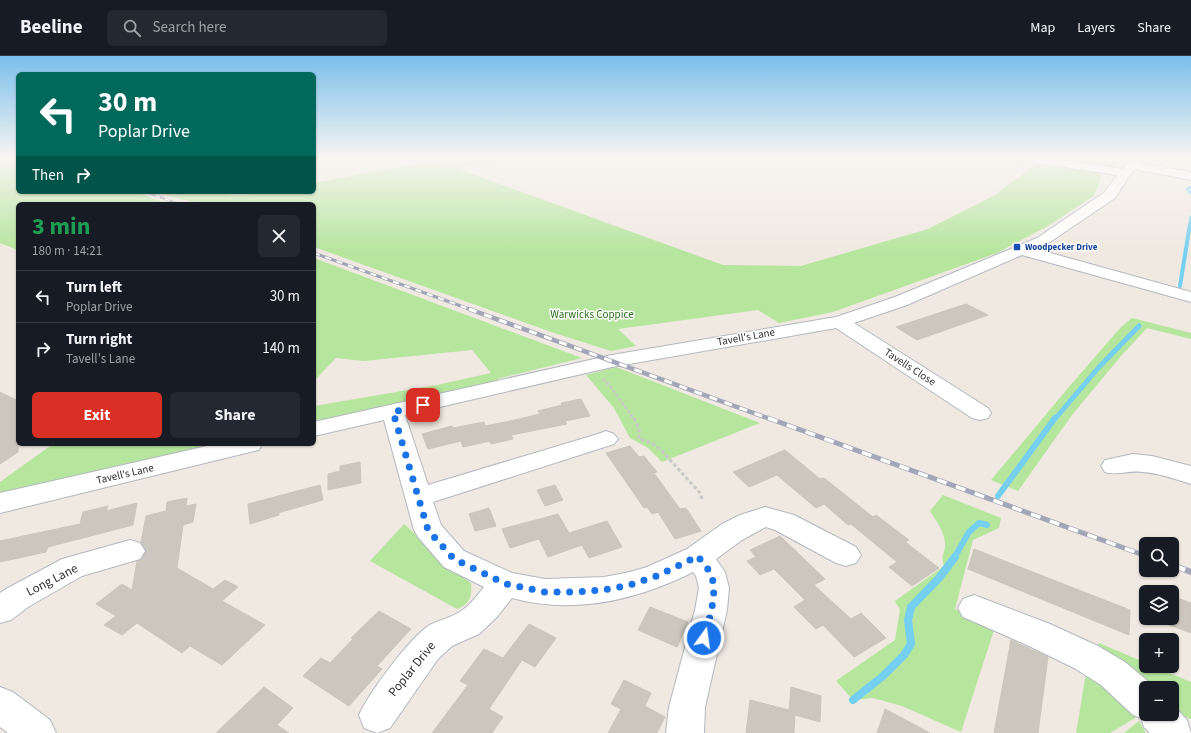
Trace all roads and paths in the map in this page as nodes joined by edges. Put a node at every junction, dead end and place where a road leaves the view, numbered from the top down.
1 (1115, 189) edge
2 (1022, 250) junction
3 (1191, 297) edge
4 (839, 322) junction
5 (585, 367) junction
6 (393, 412) junction
7 (980, 413) dead end
8 (316, 430) edge
9 (606, 439) dead end
10 (242, 446) edge
11 (1114, 466) dead end
12 (1191, 475) edge
13 (418, 498) junction
14 (702, 498) dead end
15 (0, 504) edge
16 (130, 552) dead end
17 (846, 555) dead end
18 (698, 556) junction
19 (506, 584) junction
20 (974, 608) dead end
21 (0, 610) edge
22 (1139, 696) edge
23 (0, 704) edge
24 (377, 714) dead end
25 (1163, 721) edge
26 (37, 733) edge
27 (685, 733) edge
28 (1174, 733) edge

1 - 2 street, Tavell's Lane
2 - 3 street
2 - 4 street, Tavell's Lane
4 - 5 street, Tavell's Lane
4 - 7 street, Tavells Close
5 - 6 street, Tavell's Lane
5 - 14 path
6 - 8 street, Tavell's Lane
6 - 13 street
9 - 13 street
10 - 15 street, Tavell's Lane
11 - 12 street
13 - 19 street
16 - 21 street, Long Lane
17 - 18 street
18 - 19 street
18 - 27 street
19 - 24 street, Poplar Drive
20 - 22 street
23 - 26 street
25 - 28 street

